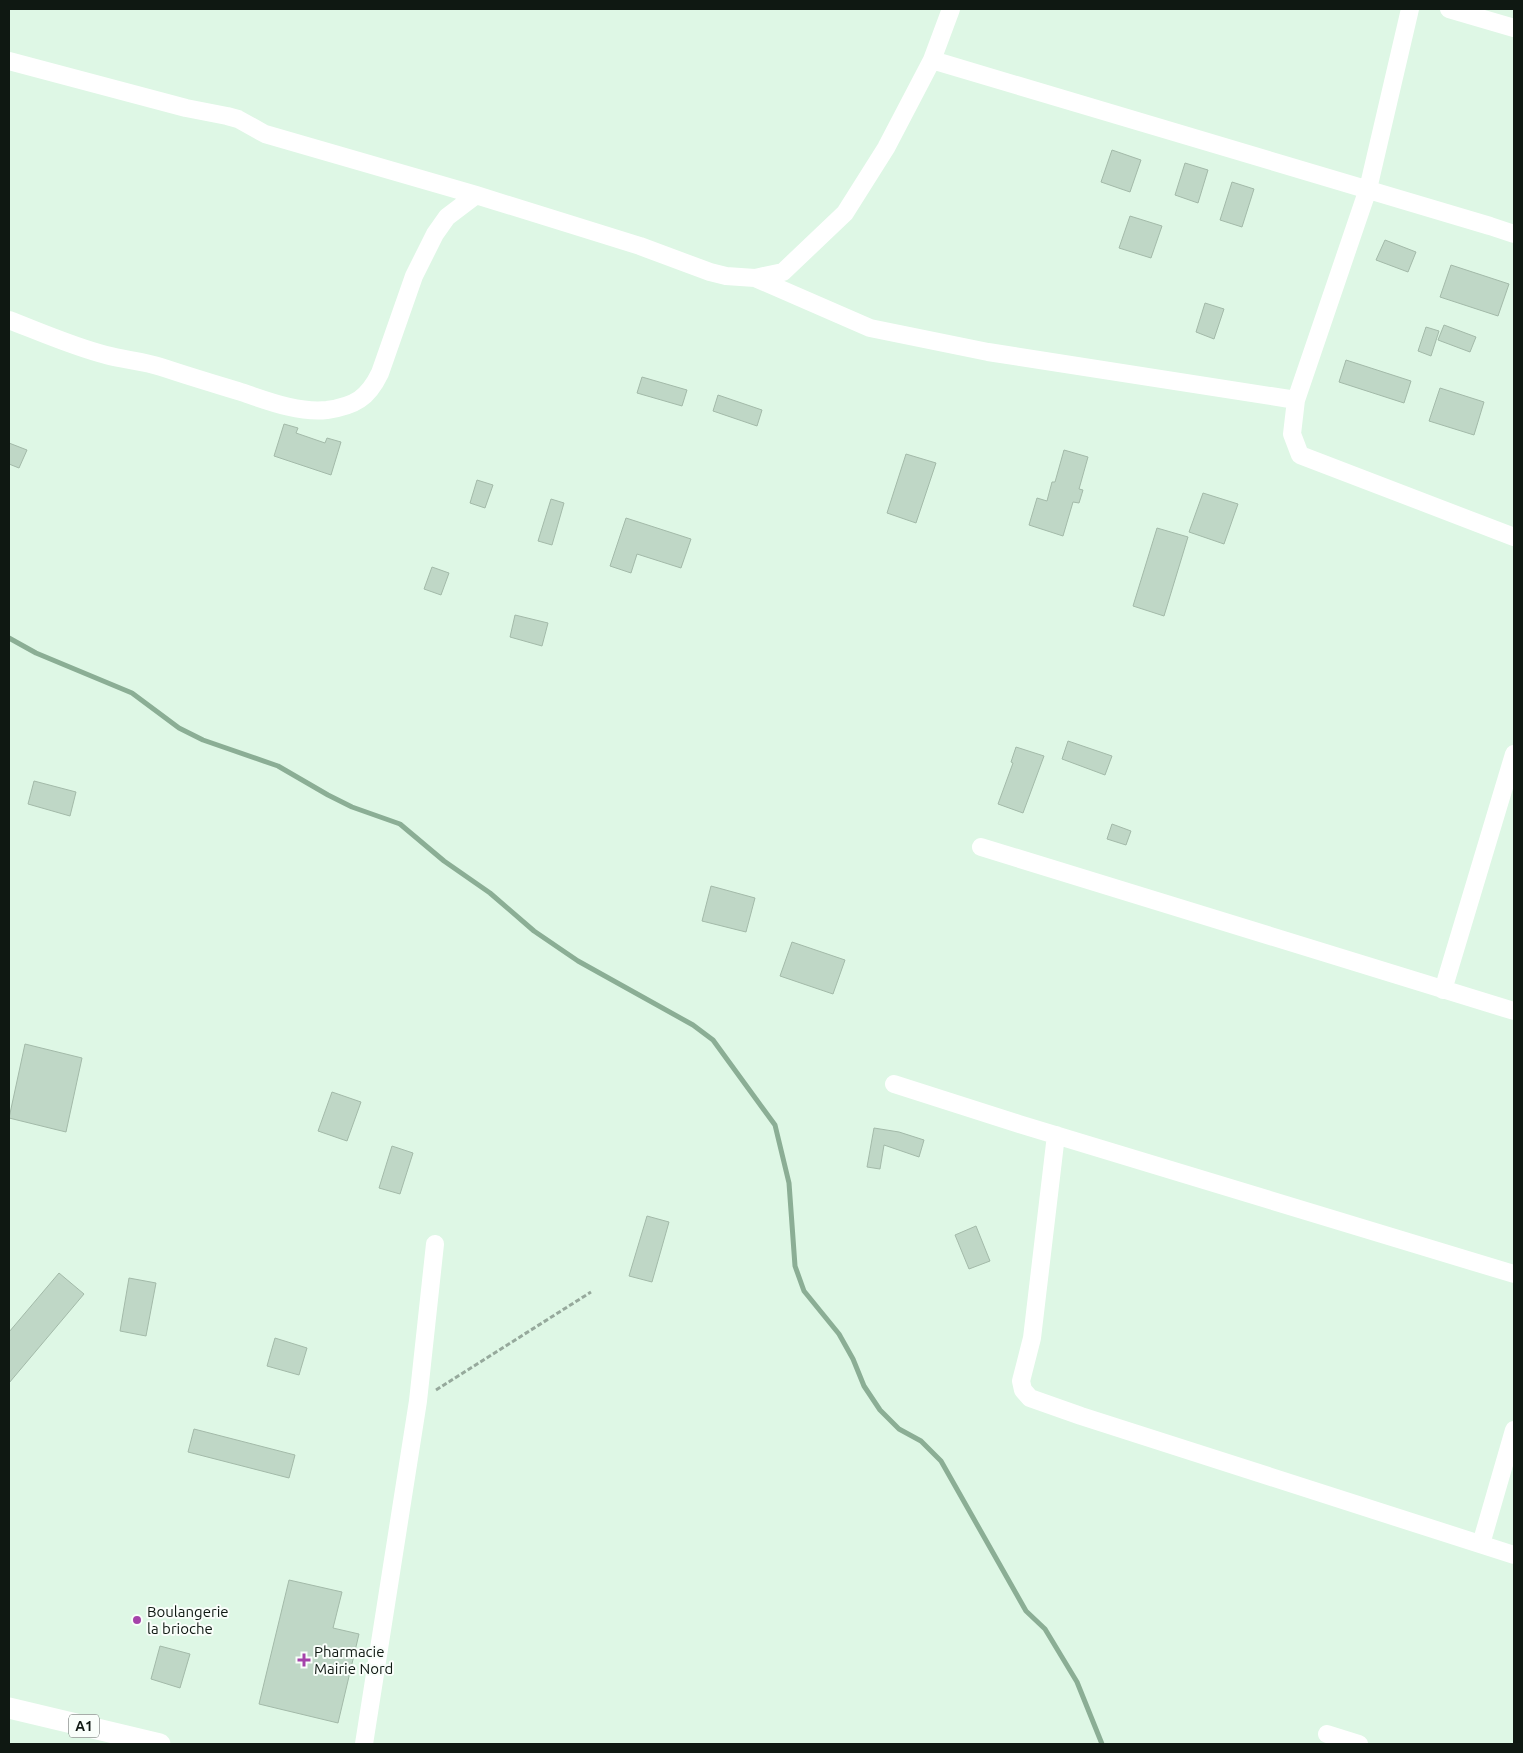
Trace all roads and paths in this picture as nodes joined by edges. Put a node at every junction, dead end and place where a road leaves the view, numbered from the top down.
1 (951, 9) edge
2 (1410, 9) edge
3 (1449, 9) edge
4 (1514, 28) edge
5 (932, 60) junction
6 (9, 61) edge
7 (1368, 189) junction
8 (476, 195) junction
9 (1514, 234) edge
10 (755, 278) junction
11 (9, 320) edge
12 (1296, 400) junction
13 (1514, 537) edge
14 (1514, 754) edge
15 (981, 847) dead end
16 (1443, 990) junction
17 (1514, 1012) edge
18 (894, 1084) dead end
19 (1056, 1135) junction
20 (435, 1244) dead end
21 (1514, 1274) edge
22 (591, 1292) dead end
23 (418, 1401) junction
24 (1514, 1430) edge
25 (1480, 1544) junction
26 (1514, 1555) edge
27 (9, 1708) edge
28 (1327, 1734) dead end
29 (160, 1744) edge
30 (364, 1744) edge
31 (1359, 1744) edge

1 - 5 street
2 - 7 street
3 - 4 street
5 - 7 street
5 - 10 street
6 - 8 street
7 - 9 street
7 - 12 street
8 - 10 street
8 - 11 street
10 - 12 street
12 - 13 street
14 - 16 street
15 - 16 street
16 - 17 street
18 - 19 street
19 - 21 street
19 - 25 street
20 - 23 street
22 - 23 path
23 - 30 street
24 - 25 street
25 - 26 street
27 - 29 main road, A1
28 - 31 street

